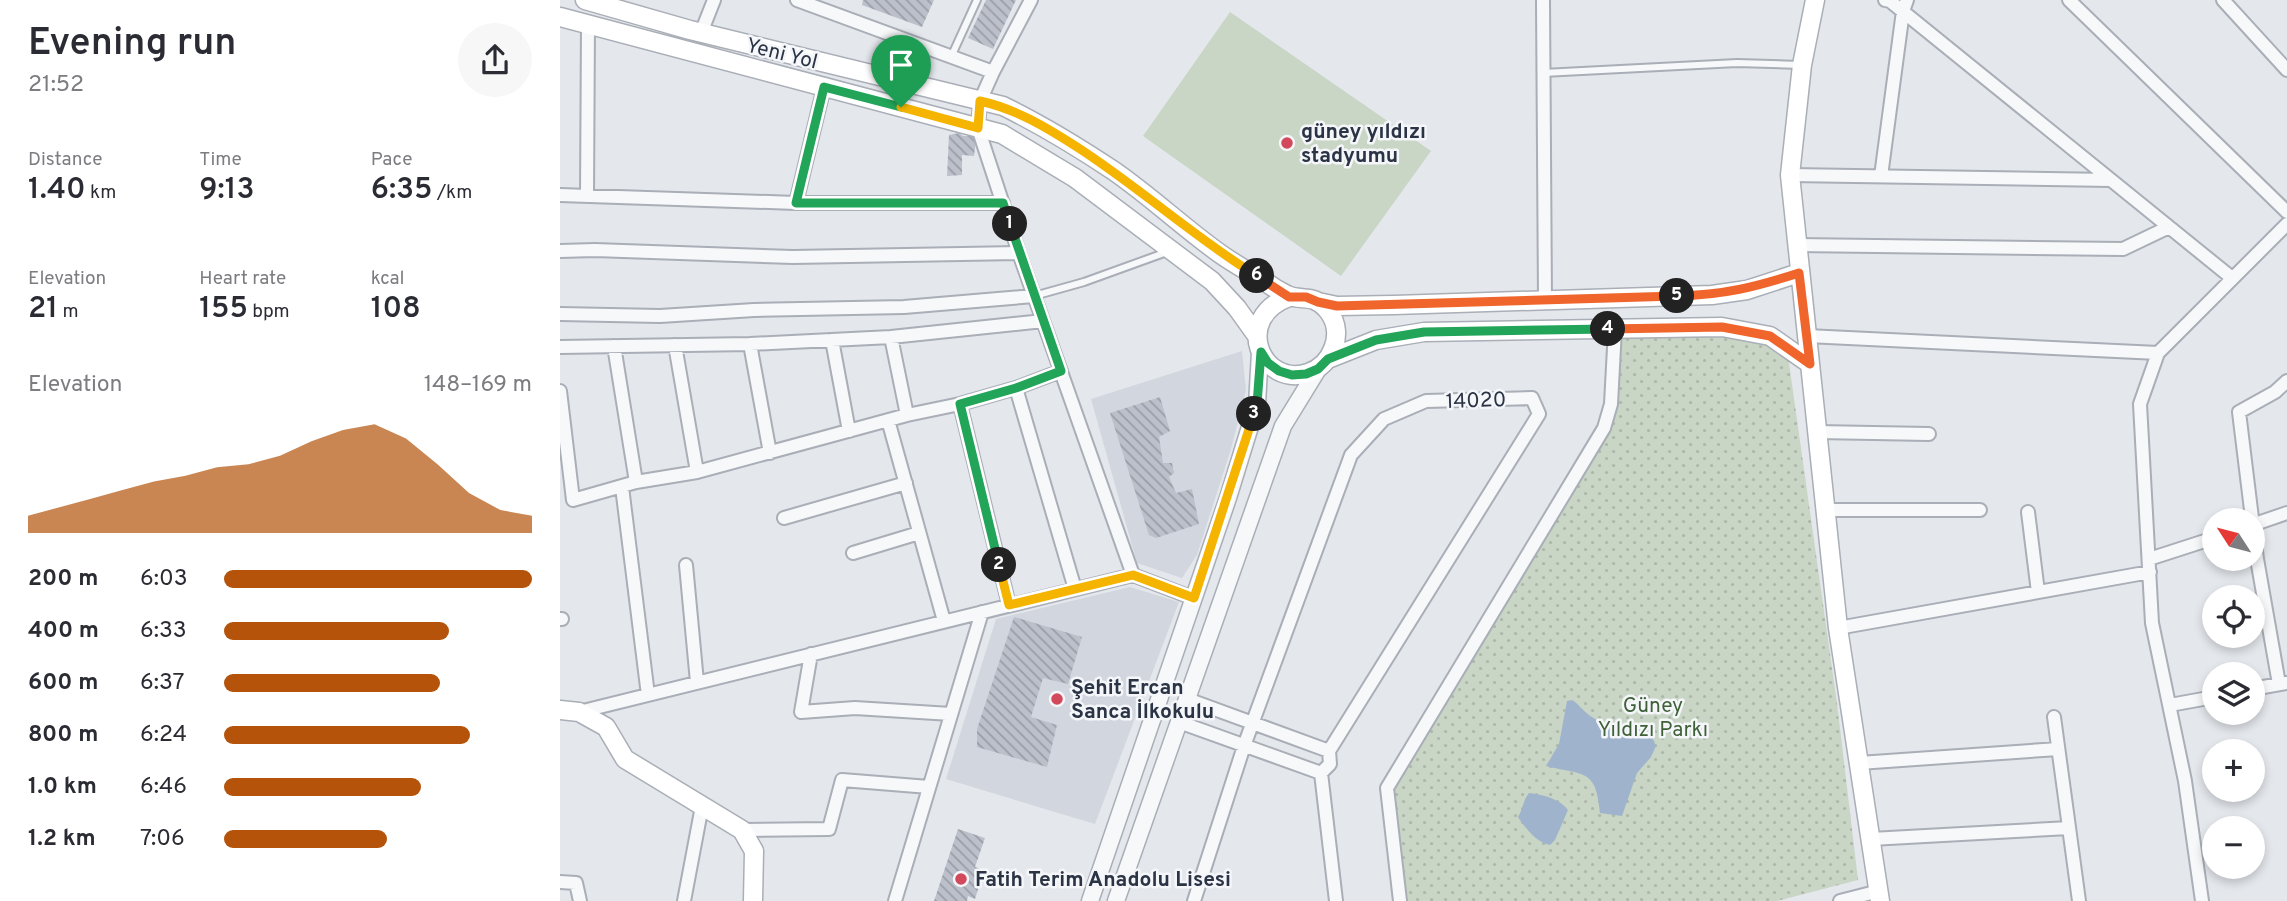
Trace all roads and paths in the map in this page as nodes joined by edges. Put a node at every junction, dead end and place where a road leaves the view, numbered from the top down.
1 (585, 0) edge
2 (715, 0) edge
3 (797, 0) edge
4 (977, 0) edge
5 (1030, 0) edge
6 (1543, 0) edge
7 (1815, 0) edge
8 (1885, 0) edge
9 (2069, 0) edge
10 (2224, 0) edge
11 (1905, 6) edge
12 (560, 17) edge
13 (588, 24) junction
14 (701, 33) junction
15 (951, 57) junction
16 (1802, 65) junction
17 (2287, 70) edge
18 (993, 72) junction
19 (1543, 73) junction
20 (824, 87) junction
21 (980, 101) junction
22 (978, 128) junction
23 (1790, 175) junction
24 (1881, 176) junction
25 (2111, 180) junction
26 (560, 195) edge
27 (587, 196) junction
28 (796, 203) junction
29 (1003, 203) junction
30 (2287, 212) edge
31 (2287, 224) edge
32 (2169, 227) junction
33 (1796, 245) junction
34 (560, 251) edge
35 (1172, 251) junction
36 (1019, 253) junction
37 (1799, 273) junction
38 (2232, 278) junction
39 (1034, 296) junction
40 (1289, 297) junction
41 (1545, 301) junction
42 (1318, 302) junction
43 (560, 314) edge
44 (1043, 321) junction
45 (1615, 329) junction
46 (1807, 336) junction
47 (891, 337) junction
48 (832, 340) junction
49 (750, 344) junction
50 (1259, 344) junction
51 (674, 345) junction
52 (614, 346) junction
53 (560, 347) edge
54 (2158, 353) junction
55 (1323, 364) junction
56 (1810, 364) junction
57 (1061, 371) junction
58 (2287, 380) edge
59 (1016, 388) junction
60 (560, 391) edge
61 (960, 404) junction
62 (907, 415) junction
63 (888, 420) junction
64 (849, 431) junction
65 (1817, 432) junction
66 (1929, 434) dead end
67 (770, 453) junction
68 (697, 472) junction
69 (636, 482) junction
70 (906, 483) junction
71 (622, 487) junction
72 (2251, 508) edge
73 (1825, 510) junction
74 (1980, 510) dead end
75 (2028, 512) dead end
76 (2287, 513) edge
77 (784, 518) dead end
78 (2265, 521) edge
79 (919, 533) junction
80 (2202, 543) edge
81 (853, 552) dead end
82 (687, 565) dead end
83 (2149, 566) junction
84 (2263, 571) edge
85 (1133, 575) junction
86 (1075, 589) junction
87 (2038, 592) junction
88 (1194, 598) junction
89 (1009, 605) junction
90 (982, 612) junction
91 (944, 621) junction
92 (1838, 628) junction
93 (2280, 649) edge
94 (811, 654) junction
95 (697, 682) junction
96 (2283, 683) edge
97 (2265, 686) edge
98 (648, 695) junction
99 (1187, 699) junction
100 (2202, 699) edge
101 (2170, 705) junction
102 (560, 710) edge
103 (579, 712) junction
104 (951, 714) junction
105 (2054, 717) dead end
106 (1179, 722) junction
107 (1253, 723) junction
108 (1244, 746) junction
109 (2058, 749) junction
110 (1329, 751) junction
111 (1859, 763) junction
112 (1321, 774) junction
113 (929, 788) junction
114 (702, 806) junction
115 (2069, 828) junction
116 (742, 830) junction
117 (1871, 839) junction
118 (560, 882) edge
119 (1880, 896) edge
120 (580, 901) edge
121 (684, 901) edge
122 (753, 901) edge
123 (895, 901) edge
124 (1090, 901) edge
125 (1116, 901) edge
126 (1194, 901) edge
127 (1336, 901) edge
128 (1400, 901) edge
129 (1840, 901) edge
130 (2079, 901) edge
131 (2202, 901) edge

1 - 14 main road, Yeni Yol
2 - 14 street
3 - 15 street
4 - 15 lane
5 - 18 street
6 - 19 street
7 - 16 main road
8 - 11 street
9 - 30 street
10 - 17 street
11 - 24 street
11 - 25 street
12 - 13 main road
13 - 20 main road
13 - 27 street
14 - 21 main road, Yeni Yol
15 - 18 street
16 - 19 lane
16 - 23 main road
18 - 21 street
19 - 41 street
20 - 22 main road
20 - 28 street
21 - 22 street
21 - 40 main road, Yeni Yol
22 - 29 street
22 - 35 main road
23 - 24 street
23 - 33 main road
24 - 25 street
25 - 32 street
26 - 27 street
27 - 28 street
28 - 29 street
29 - 36 street
31 - 38 street
32 - 33 street
32 - 38 street
33 - 37 main road
34 - 36 street
35 - 39 lane
35 - 50 main road
36 - 39 street
37 - 41 main road
37 - 46 main road
38 - 54 street
39 - 43 street
39 - 44 street
40 - 42 main road
40 - 50 main road
41 - 42 main road
42 - 55 main road
44 - 47 street
44 - 57 street
45 - 55 main road
45 - 56 main road
45 - 128 street
46 - 54 street
46 - 56 main road
47 - 48 street
47 - 62 street
48 - 49 street
48 - 64 street
49 - 51 street
49 - 67 street
50 - 55 main road
50 - 88 street
51 - 52 street
51 - 68 street
52 - 53 street
52 - 69 street
54 - 83 street
55 - 99 street
56 - 65 main road
57 - 59 street
57 - 85 street
58 - 72 street
59 - 61 street
59 - 86 street
60 - 71 street
61 - 62 street
61 - 89 street
62 - 63 street
63 - 64 street
63 - 70 street
64 - 67 street
65 - 66 street
65 - 73 main road
67 - 68 street
68 - 69 street
69 - 71 street
70 - 77 street
70 - 79 street
71 - 98 street
73 - 74 street
73 - 92 main road
75 - 87 street
76 - 78 street
79 - 81 street
79 - 91 street
80 - 83 street
82 - 95 street
83 - 87 street
83 - 101 street
84 - 93 street
85 - 86 street
85 - 88 street
86 - 89 street
87 - 92 street
88 - 124 street
89 - 90 street
90 - 91 street
90 - 104 street
91 - 94 street
92 - 111 main road
93 - 96 street
94 - 95 street
94 - 104 street
95 - 98 street
96 - 97 street
98 - 103 street
99 - 106 street
99 - 107 street
100 - 101 street
101 - 131 street
102 - 103 main road
103 - 114 main road
104 - 113 street
105 - 109 street
106 - 108 street
106 - 125 street
107 - 108 street
107 - 110 street
107 - 110 street, 14020
108 - 112 street
108 - 126 street
109 - 111 street
109 - 115 street
110 - 112 street
111 - 117 main road
112 - 127 street
113 - 116 street
113 - 123 street
114 - 116 main road
114 - 121 street
115 - 117 street
115 - 130 street
116 - 122 main road
117 - 119 main road
118 - 120 street
119 - 129 street

